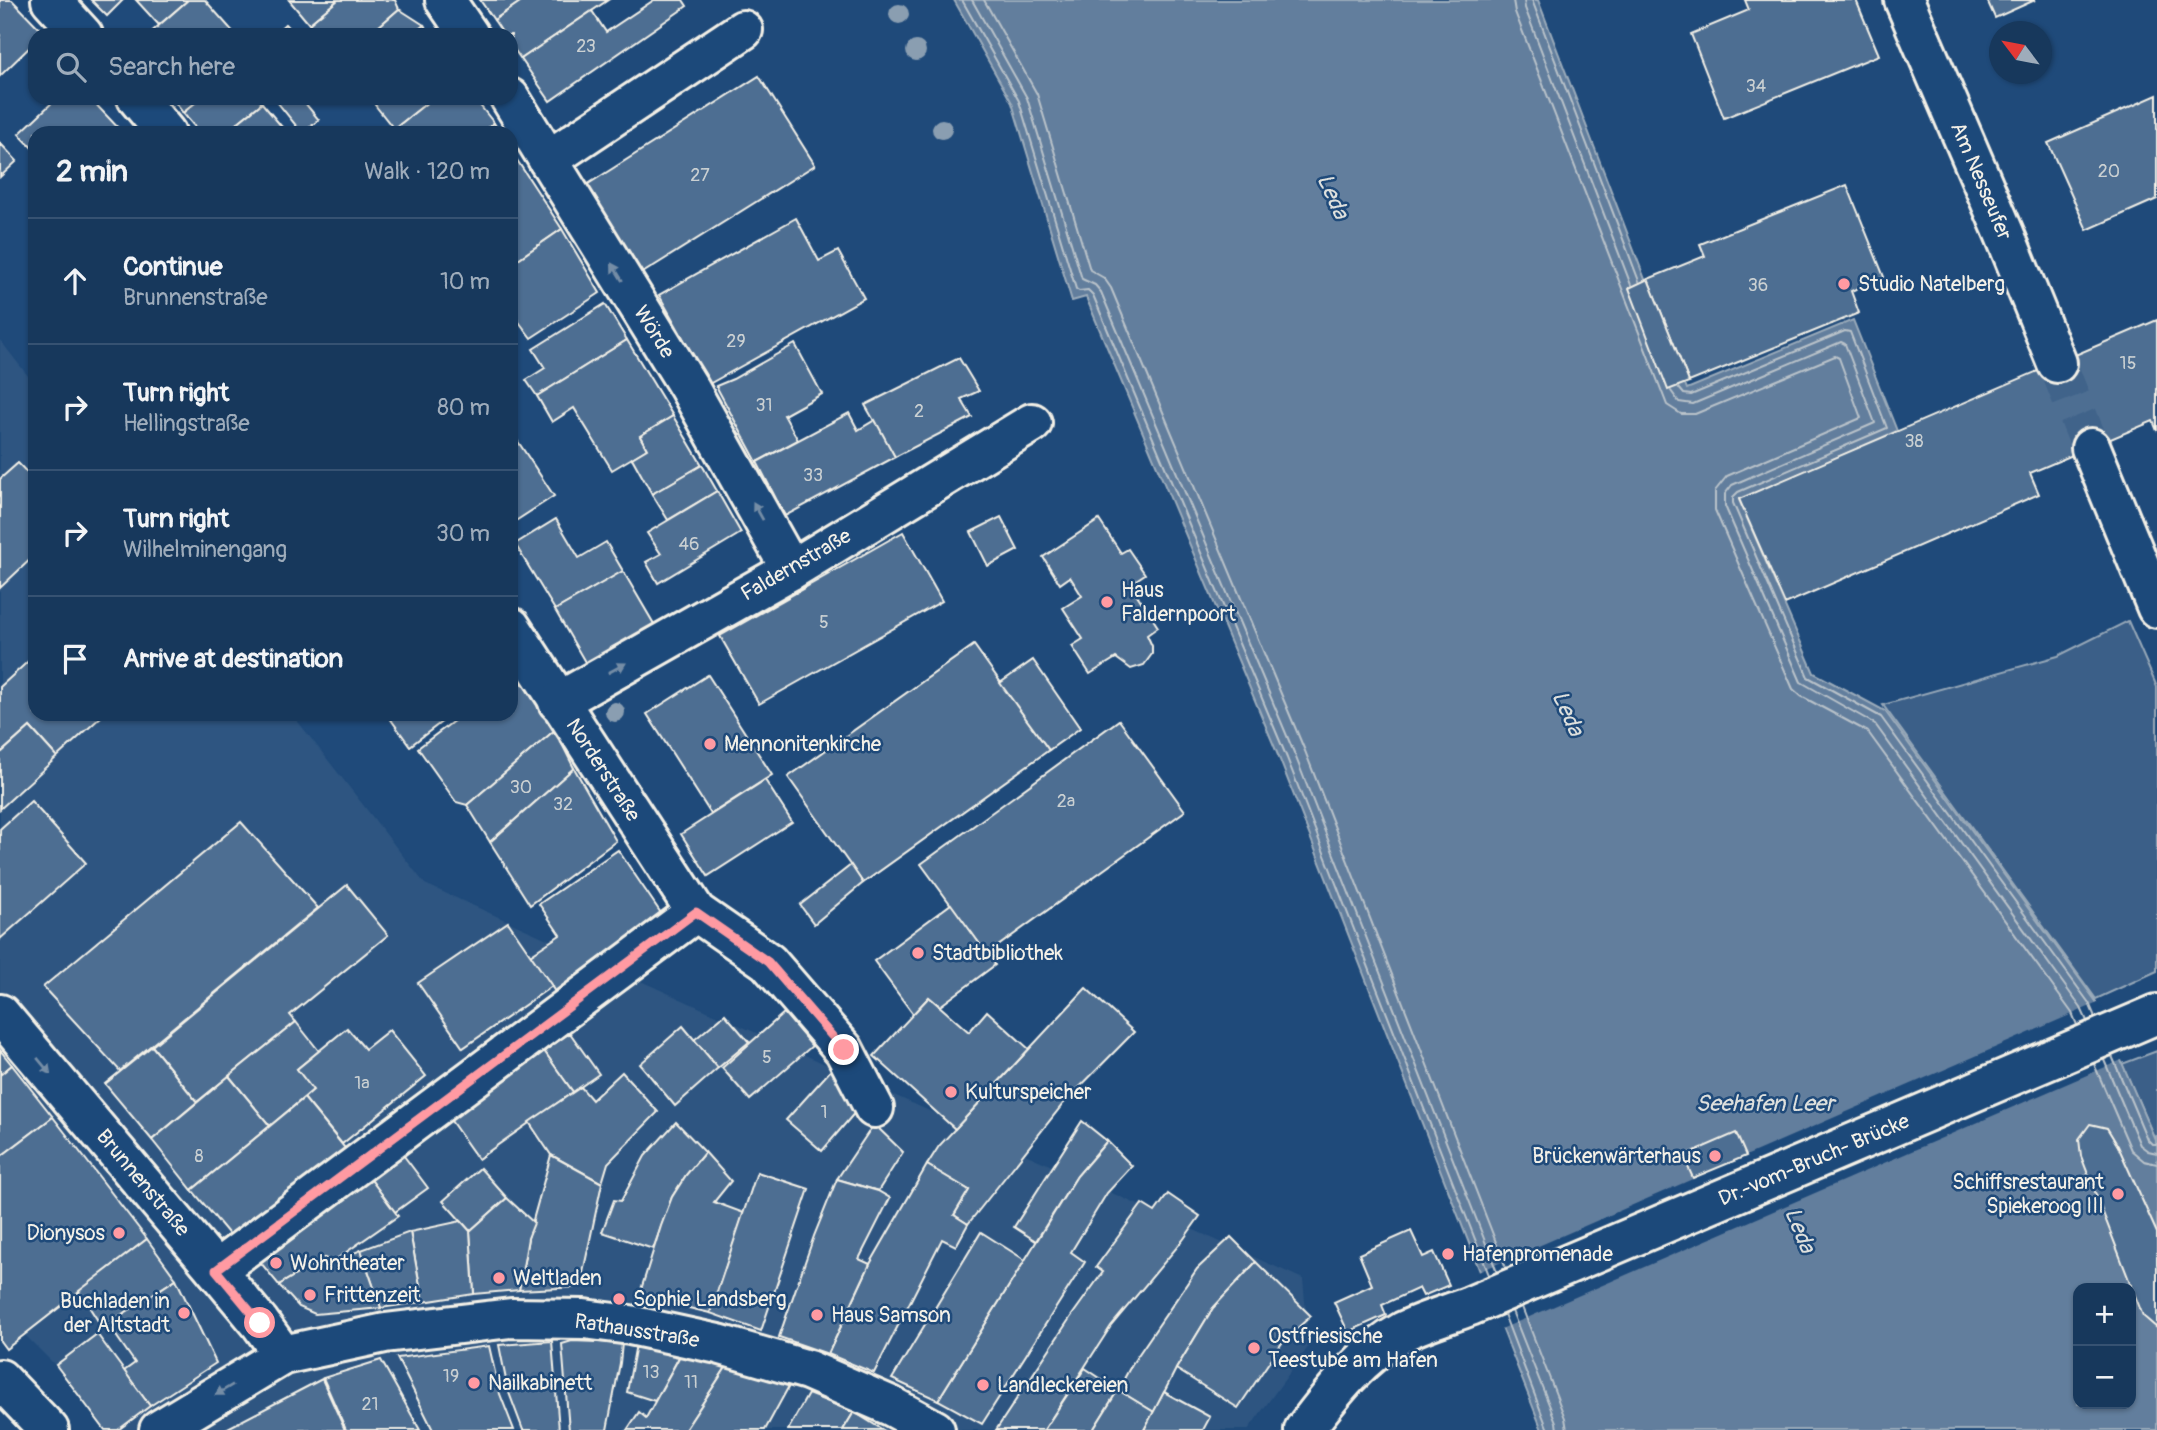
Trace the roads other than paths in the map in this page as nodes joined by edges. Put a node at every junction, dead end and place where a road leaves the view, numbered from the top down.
1 (51, 0) edge
2 (445, 0) edge
3 (1904, 0) edge
4 (77, 28) edge
5 (464, 28) edge
6 (743, 30) dead end
7 (143, 105) edge
8 (514, 105) edge
9 (160, 126) edge
10 (548, 160) junction
11 (2057, 363) tunnel mouth
12 (1032, 423) dead end
13 (2091, 448) tunnel mouth
14 (791, 570) junction
15 (2157, 608) edge
16 (518, 638) edge
17 (558, 702) junction
18 (696, 912) junction
19 (0, 1014) edge
20 (2157, 1014) edge
21 (874, 1108) dead end
22 (216, 1270) junction
23 (283, 1355) junction
24 (0, 1379) edge
25 (49, 1430) edge
26 (159, 1430) edge
27 (935, 1430) edge
28 (1304, 1430) edge

1 - 4 street
2 - 5 street
3 - 11 street, Am Nesseufer
6 - 10 street
7 - 9 street
8 - 10 street, Wörde
14 -> 10 street, Wörde
12 - 14 street, Faldernstraße
13 - 15 street
17 -> 14 street, Faldernstraße
16 - 17 street, Norderstraße
17 - 18 street, Norderstraße
18 - 21 street
18 - 22 street
19 -> 22 street, Brunnenstraße
20 - 28 street, Dr.-vom-Bruch- Brücke
22 - 23 street, Brunnenstraße
23 -> 26 street, Rathausstraße
23 - 27 street, Rathausstraße
24 - 25 street

